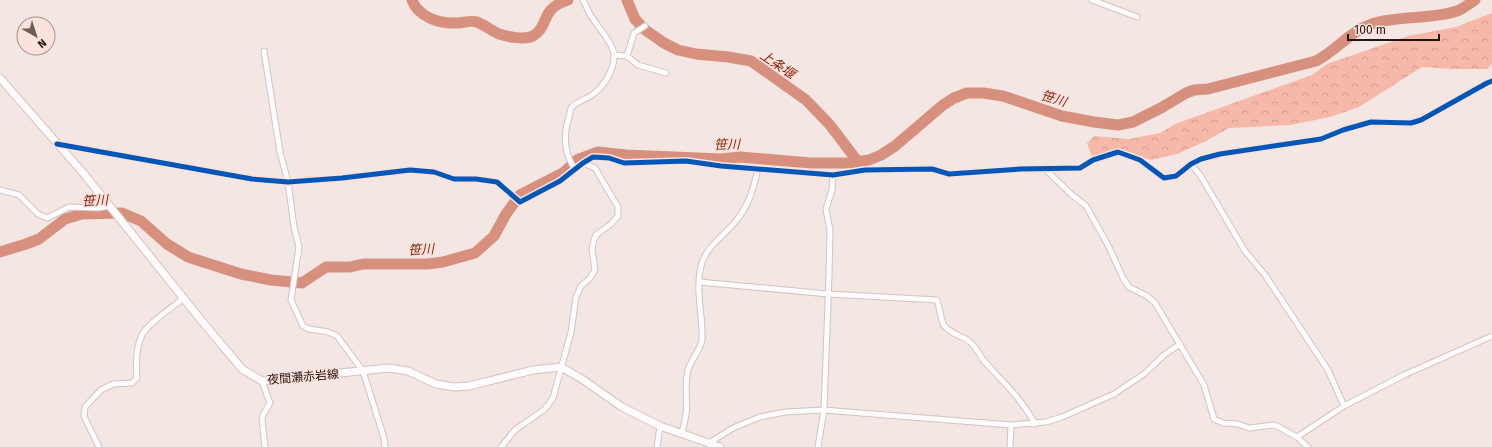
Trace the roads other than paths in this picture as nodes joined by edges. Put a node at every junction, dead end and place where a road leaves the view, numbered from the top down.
1 (583, 0) edge
2 (1092, 0) edge
3 (1137, 17) dead end
4 (645, 26) dead end
5 (264, 51) dead end
6 (614, 55) junction
7 (627, 56) junction
8 (666, 73) dead end
9 (0, 78) edge
10 (1492, 81) edge
11 (57, 144) junction
12 (583, 163) junction
13 (1191, 164) junction
14 (758, 168) junction
15 (1044, 168) junction
16 (575, 169) junction
17 (833, 175) junction
18 (288, 182) junction
19 (0, 190) edge
20 (111, 208) junction
21 (699, 282) junction
22 (828, 294) junction
23 (184, 298) junction
24 (1492, 336) edge
25 (1180, 344) junction
26 (561, 367) junction
27 (363, 371) junction
28 (262, 381) junction
29 (1344, 406) junction
30 (824, 410) junction
31 (1035, 424) junction
32 (1011, 425) junction
33 (660, 426) junction
34 (682, 433) junction
35 (1297, 437) junction
36 (709, 443) junction
37 (99, 447) edge
38 (265, 447) edge
39 (385, 447) edge
40 (501, 447) edge
41 (657, 447) edge
42 (720, 447) edge
43 (818, 447) edge
44 (1010, 447) edge
45 (1308, 447) edge

1 - 6 street
2 - 3 street
4 - 7 street
5 - 18 street
6 - 7 street
6 - 16 street
7 - 8 street
9 - 11 main road, 夜間瀬赤岩線
10 - 13 street
11 - 18 street
11 - 20 main road, 夜間瀬赤岩線
12 - 14 street
12 - 16 street
12 - 26 street
13 - 15 street
13 - 29 street
14 - 17 street
14 - 21 street
15 - 17 street
15 - 25 street
16 - 18 street
17 - 22 street
18 - 27 street
19 - 20 street
20 - 23 main road, 夜間瀬赤岩線
21 - 22 street
21 - 34 street
22 - 30 street
22 - 31 street
23 - 28 main road, 夜間瀬赤岩線
23 - 37 street
24 - 29 street
25 - 31 street
25 - 35 street
26 - 27 main road, 夜間瀬赤岩線
26 - 33 main road
26 - 40 street
27 - 28 main road, 夜間瀬赤岩線
27 - 39 street
28 - 38 street
29 - 35 street
30 - 32 street
30 - 36 street
30 - 43 street
31 - 32 street
32 - 44 street
33 - 34 main road
33 - 41 street
34 - 36 main road
35 - 45 street
36 - 42 main road

